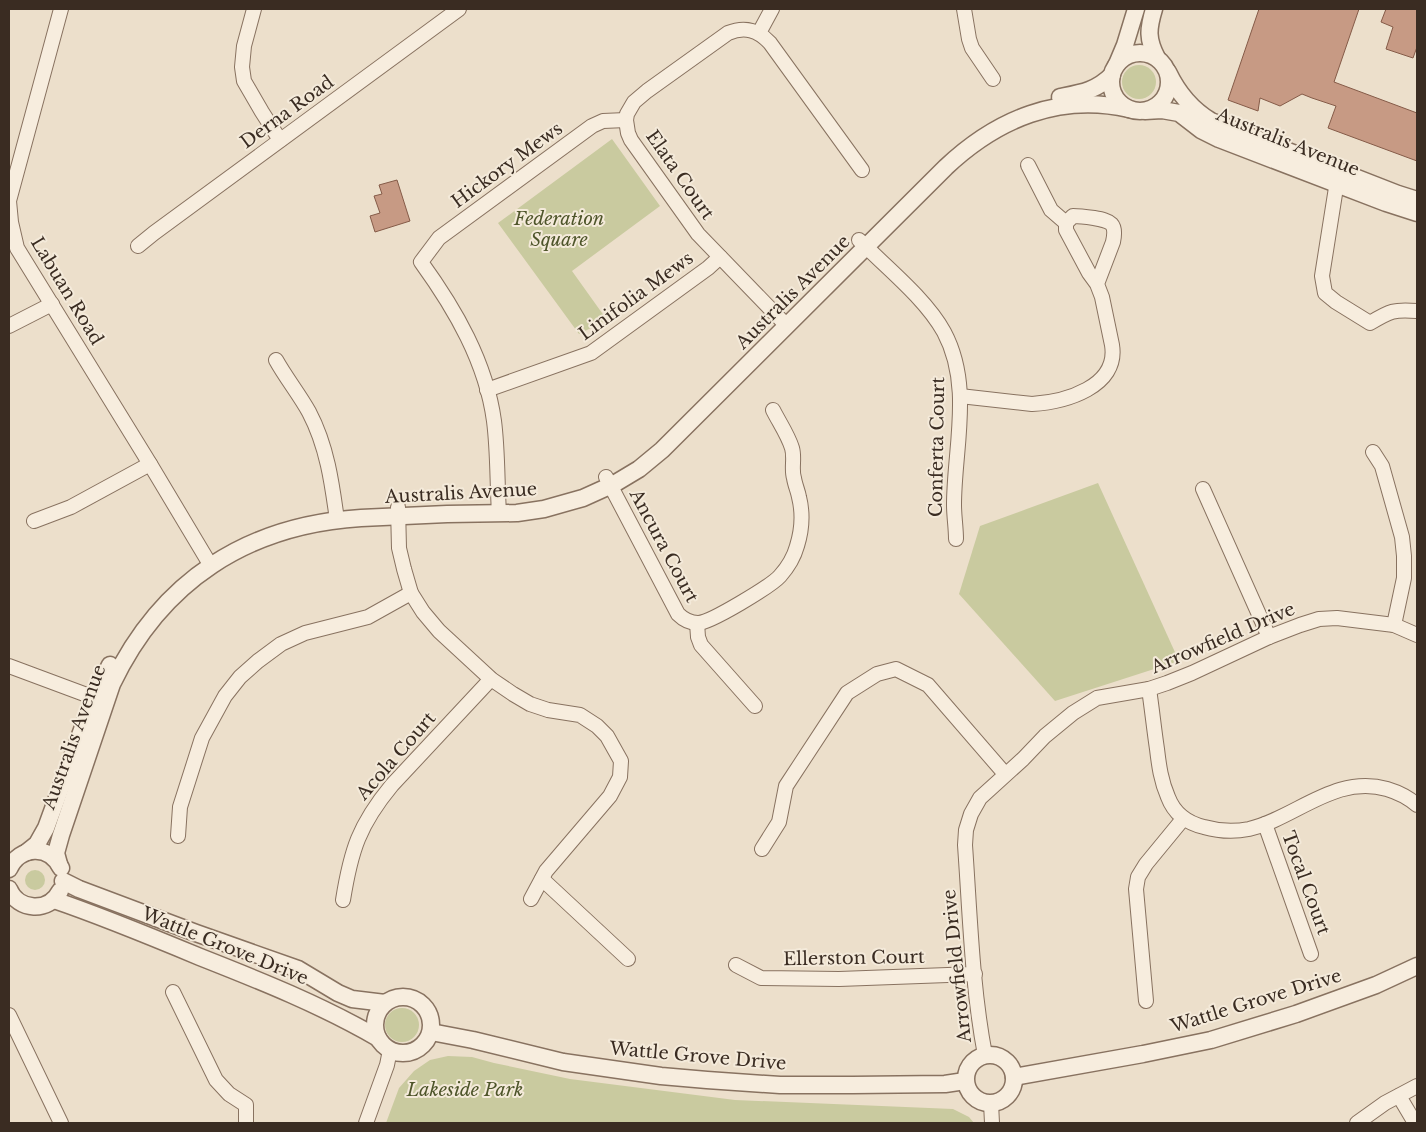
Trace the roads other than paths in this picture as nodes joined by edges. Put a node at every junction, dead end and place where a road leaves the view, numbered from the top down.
1 (61, 9) edge
2 (254, 9) edge
3 (459, 9) edge
4 (772, 9) edge
5 (964, 9) edge
6 (1136, 9) edge
7 (1154, 9) edge
8 (758, 33) junction
9 (1157, 58) junction
10 (1114, 70) junction
11 (1168, 72) junction
12 (993, 78) dead end
13 (1129, 109) junction
14 (1145, 111) junction
15 (626, 120) junction
16 (280, 140) junction
17 (1028, 165) dead end
18 (862, 170) dead end
19 (1337, 177) junction
20 (1417, 200) edge
21 (1417, 213) edge
22 (1066, 223) junction
23 (863, 243) junction
24 (138, 246) dead end
25 (720, 257) junction
26 (1097, 284) junction
27 (52, 304) junction
28 (1417, 311) edge
29 (784, 322) junction
30 (9, 326) edge
31 (276, 360) dead end
32 (487, 390) junction
33 (960, 396) junction
34 (773, 410) dead end
35 (1373, 452) dead end
36 (150, 464) junction
37 (608, 482) junction
38 (1203, 489) dead end
39 (498, 508) junction
40 (398, 512) junction
41 (336, 515) junction
42 (34, 521) dead end
43 (956, 539) dead end
44 (208, 561) junction
45 (412, 593) junction
46 (697, 623) junction
47 (1394, 625) junction
48 (1417, 635) edge
49 (1269, 637) junction
50 (9, 666) edge
51 (491, 678) junction
52 (1149, 689) junction
53 (100, 699) junction
54 (755, 706) dead end
55 (1005, 774) junction
56 (1417, 804) edge
57 (1183, 819) junction
58 (1265, 824) junction
59 (178, 836) dead end
60 (762, 849) dead end
61 (16, 859) edge
62 (59, 864) junction
63 (542, 879) junction
64 (63, 881) junction
65 (9, 891) edge
66 (531, 899) dead end
67 (54, 900) junction
68 (343, 900) dead end
69 (1311, 954) dead end
70 (628, 959) dead end
71 (736, 965) dead end
72 (1417, 966) edge
73 (975, 974) junction
74 (173, 992) dead end
75 (1146, 1001) dead end
76 (384, 1003) junction
77 (9, 1015) edge
78 (431, 1032) junction
79 (14, 1038) edge
80 (378, 1038) junction
81 (390, 1050) junction
82 (985, 1055) junction
83 (1014, 1077) junction
84 (965, 1081) junction
85 (1417, 1086) edge
86 (1398, 1096) junction
87 (991, 1104) junction
88 (61, 1123) edge
89 (246, 1123) edge
90 (366, 1123) edge
91 (992, 1123) edge
92 (1358, 1123) edge
93 (1415, 1123) edge

1 - 27 street, Labuan Road
2 - 16 street
3 - 16 street, Derna Road
4 - 8 street
5 - 12 street
6 - 10 street
7 - 9 street
8 - 15 street, Elata Court
8 - 18 street
9 - 10 street
9 - 11 street
10 - 13 street
10 - 23 street, Australis Avenue
11 - 14 street
11 - 19 street, Australis Avenue
13 - 14 street
13 - 23 street, Australis Avenue
14 - 19 street, Australis Avenue
15 - 25 street, Elata Court
15 - 32 street, Hickory Mews
16 - 24 street, Derna Road
17 - 22 street
19 - 20 street, Australis Avenue
19 - 21 street, Australis Avenue
19 - 28 street
22 - 26 street
22 - 26 street
23 - 29 street, Australis Avenue
23 - 33 street, Conferta Court
25 - 29 street, Elata Court
25 - 32 street, Linifolia Mews
26 - 33 street
27 - 30 street
27 - 36 street, Labuan Road
29 - 37 street, Australis Avenue
31 - 41 street
32 - 39 street
33 - 43 street, Conferta Court
34 - 46 street, Ancura Court
35 - 47 street
36 - 42 street
36 - 44 street, Labuan Road
37 - 39 street, Australis Avenue
37 - 46 street, Ancura Court
38 - 49 street
39 - 40 street, Australis Avenue
40 - 41 street, Australis Avenue
40 - 45 street
41 - 44 street, Australis Avenue
44 - 53 street, Australis Avenue
45 - 51 street
45 - 59 street
46 - 54 street, Ancura Court
47 - 48 street, Arrowfield Drive
47 - 49 street, Arrowfield Drive
49 - 52 street, Arrowfield Drive
50 - 53 street
51 - 63 street
51 - 68 street, Acola Court
52 - 55 street, Arrowfield Drive
52 - 57 street
53 - 61 street, Australis Avenue
53 - 62 street, Australis Avenue
55 - 60 street
55 - 73 street, Arrowfield Drive
56 - 58 street
57 - 58 street
57 - 75 street
58 - 69 street, Tocal Court
61 - 62 street
62 - 64 street, Australis Avenue
63 - 66 street
63 - 70 street
64 - 67 street
64 - 76 street, Wattle Grove Drive
65 - 67 street
67 - 80 street, Wattle Grove Drive
71 - 73 street, Ellerston Court
72 - 83 street, Wattle Grove Drive
73 - 82 street, Arrowfield Drive
74 - 89 street
76 - 78 street
76 - 80 street
77 - 79 street
78 - 81 street
78 - 84 street, Wattle Grove Drive
79 - 88 street
80 - 81 street
81 - 90 street
82 - 83 street
82 - 84 street
83 - 87 street
84 - 87 street
85 - 86 street
86 - 92 street
86 - 93 street
87 - 91 street

